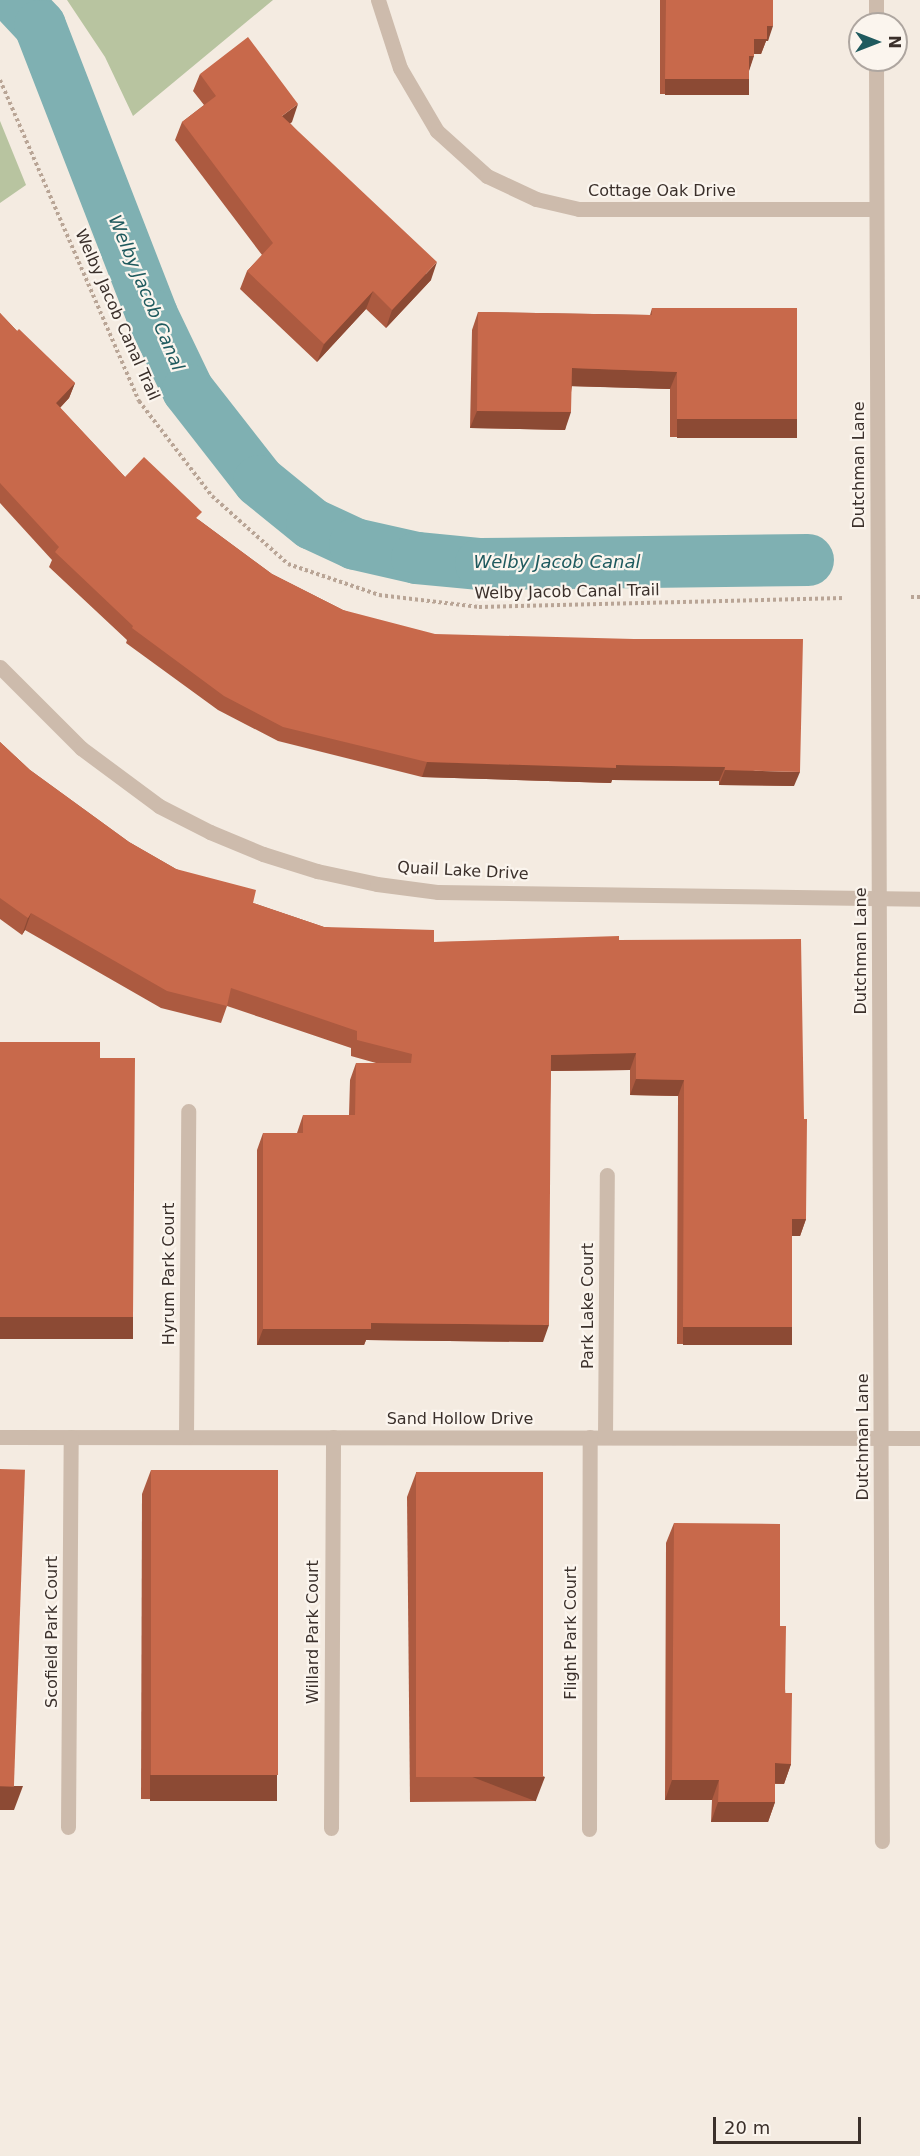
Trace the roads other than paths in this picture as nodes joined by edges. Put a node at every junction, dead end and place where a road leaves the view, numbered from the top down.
1 (378, 0) edge
2 (876, 72) edge
3 (876, 209) junction
4 (0, 667) edge
5 (879, 898) junction
6 (920, 898) edge
7 (188, 1111) dead end
8 (607, 1175) dead end
9 (0, 1437) edge
10 (71, 1437) junction
11 (186, 1437) junction
12 (333, 1437) junction
13 (598, 1437) junction
14 (880, 1437) junction
15 (920, 1438) edge
16 (68, 1827) dead end
17 (331, 1828) dead end
18 (589, 1829) dead end
19 (882, 1841) dead end

1 - 3 street, Cottage Oak Drive
2 - 3 street, Dutchman Lane
3 - 5 street, Dutchman Lane
4 - 5 street, Quail Lake Drive
5 - 6 street, Quail Lake Drive
5 - 14 street, Dutchman Lane
7 - 11 street, Hyrum Park Court
8 - 13 street, Park Lake Court
9 - 10 street, Sand Hollow Drive
10 - 11 street, Sand Hollow Drive
10 - 16 street, Scofield Park Court
11 - 12 street, Sand Hollow Drive
12 - 13 street, Sand Hollow Drive
12 - 17 street, Willard Park Court
13 - 14 street, Sand Hollow Drive
13 - 18 street, Flight Park Court
14 - 15 street, Sand Hollow Drive
14 - 19 street, Dutchman Lane

